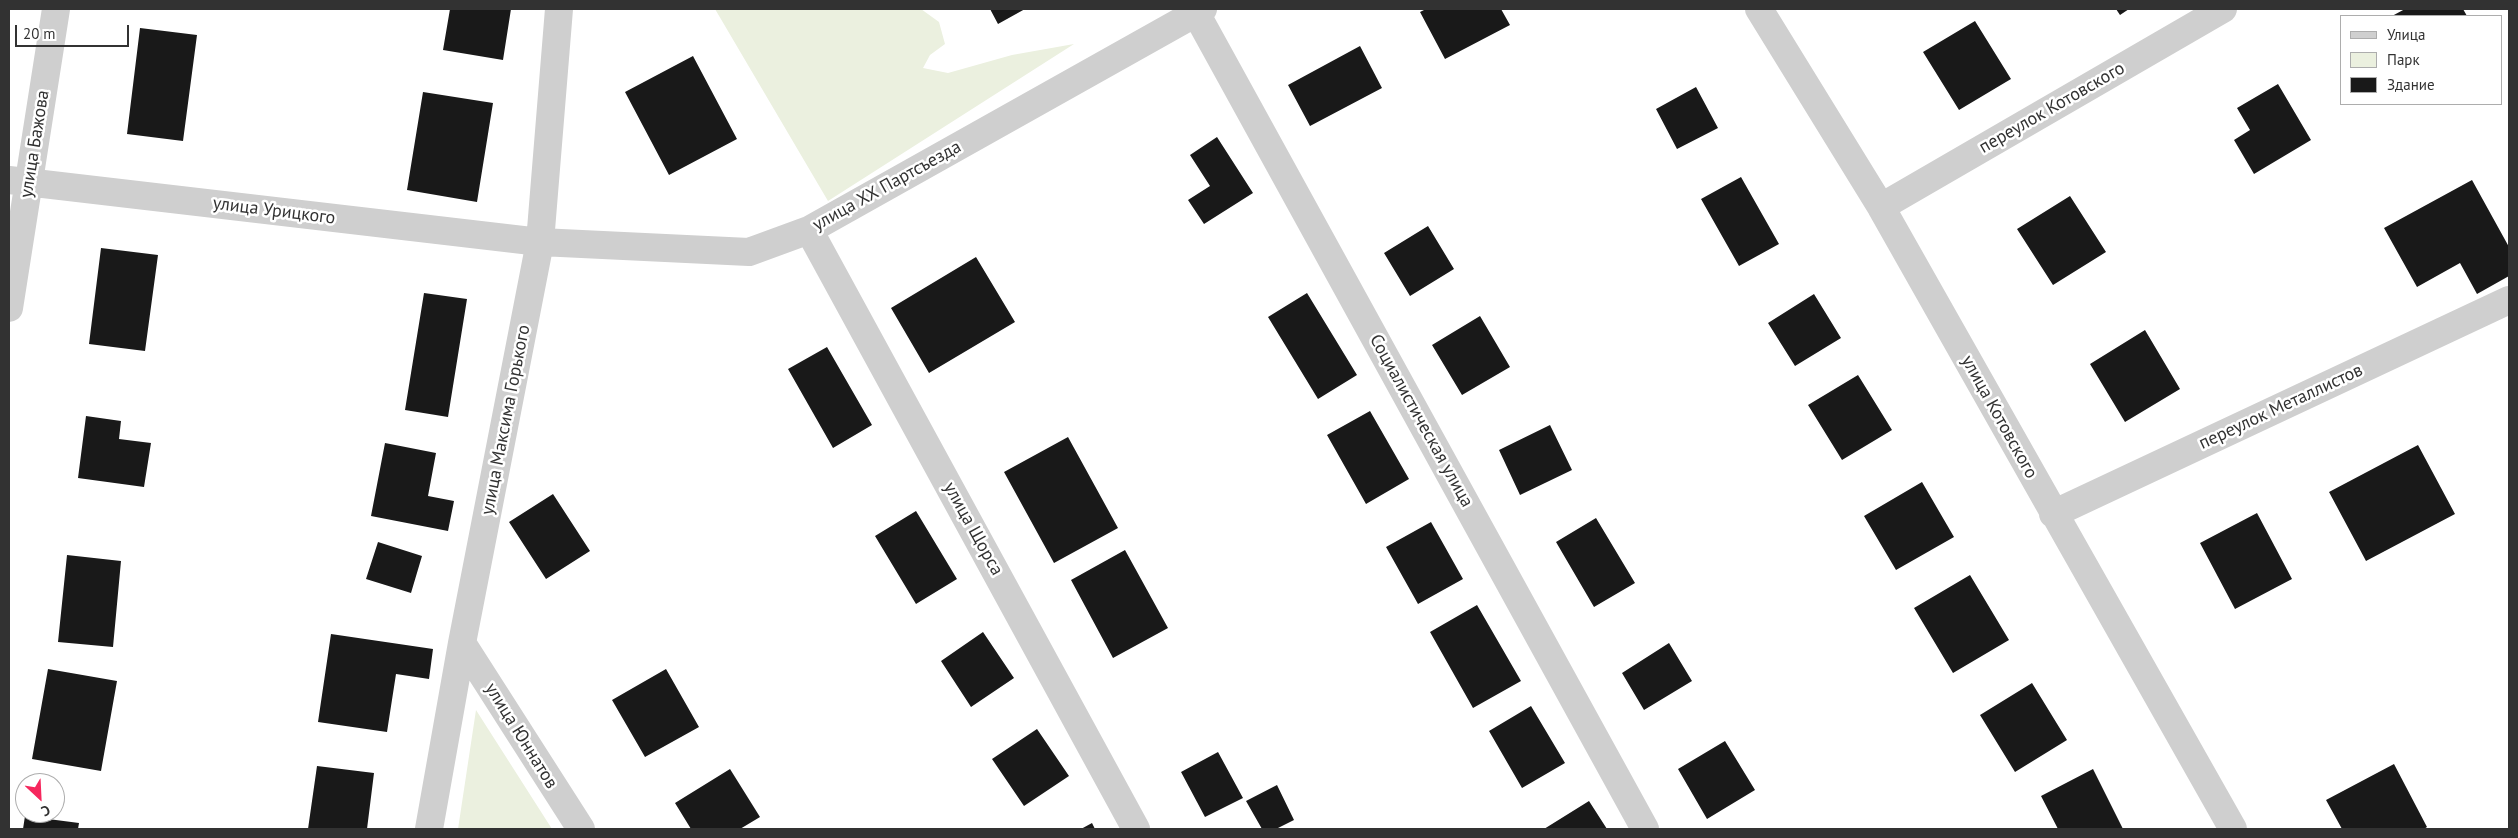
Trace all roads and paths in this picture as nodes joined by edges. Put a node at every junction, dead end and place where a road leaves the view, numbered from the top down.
1 (56, 9) edge
2 (559, 9) edge
3 (1759, 9) edge
4 (2223, 9) edge
5 (1200, 11) edge
6 (19, 181) edge
7 (1881, 207) junction
8 (809, 230) junction
9 (540, 242) junction
10 (2509, 300) edge
11 (9, 308) edge
12 (2053, 514) junction
13 (462, 643) junction
14 (429, 829) edge
15 (581, 829) edge
16 (1136, 829) edge
17 (1645, 829) edge
18 (2233, 829) edge

1 - 6 street, улица Бажова
2 - 9 street, улица Максима Горького
3 - 7 street, улица Котовского
4 - 7 street, переулок Котовского
5 - 8 street, улица XX Партсъезда
5 - 17 street, Социалистическая улица
6 - 9 street, улица Урицкого
6 - 11 street, улица Бажова
7 - 12 street, улица Котовского
8 - 9 street, улица XX Партсъезда
8 - 16 street, улица Щорса
9 - 13 street, улица Максима Горького
10 - 12 street, переулок Металлистов
12 - 18 street, улица Котовского
13 - 14 street, улица Максима Горького
13 - 15 street, улица Юннатов

